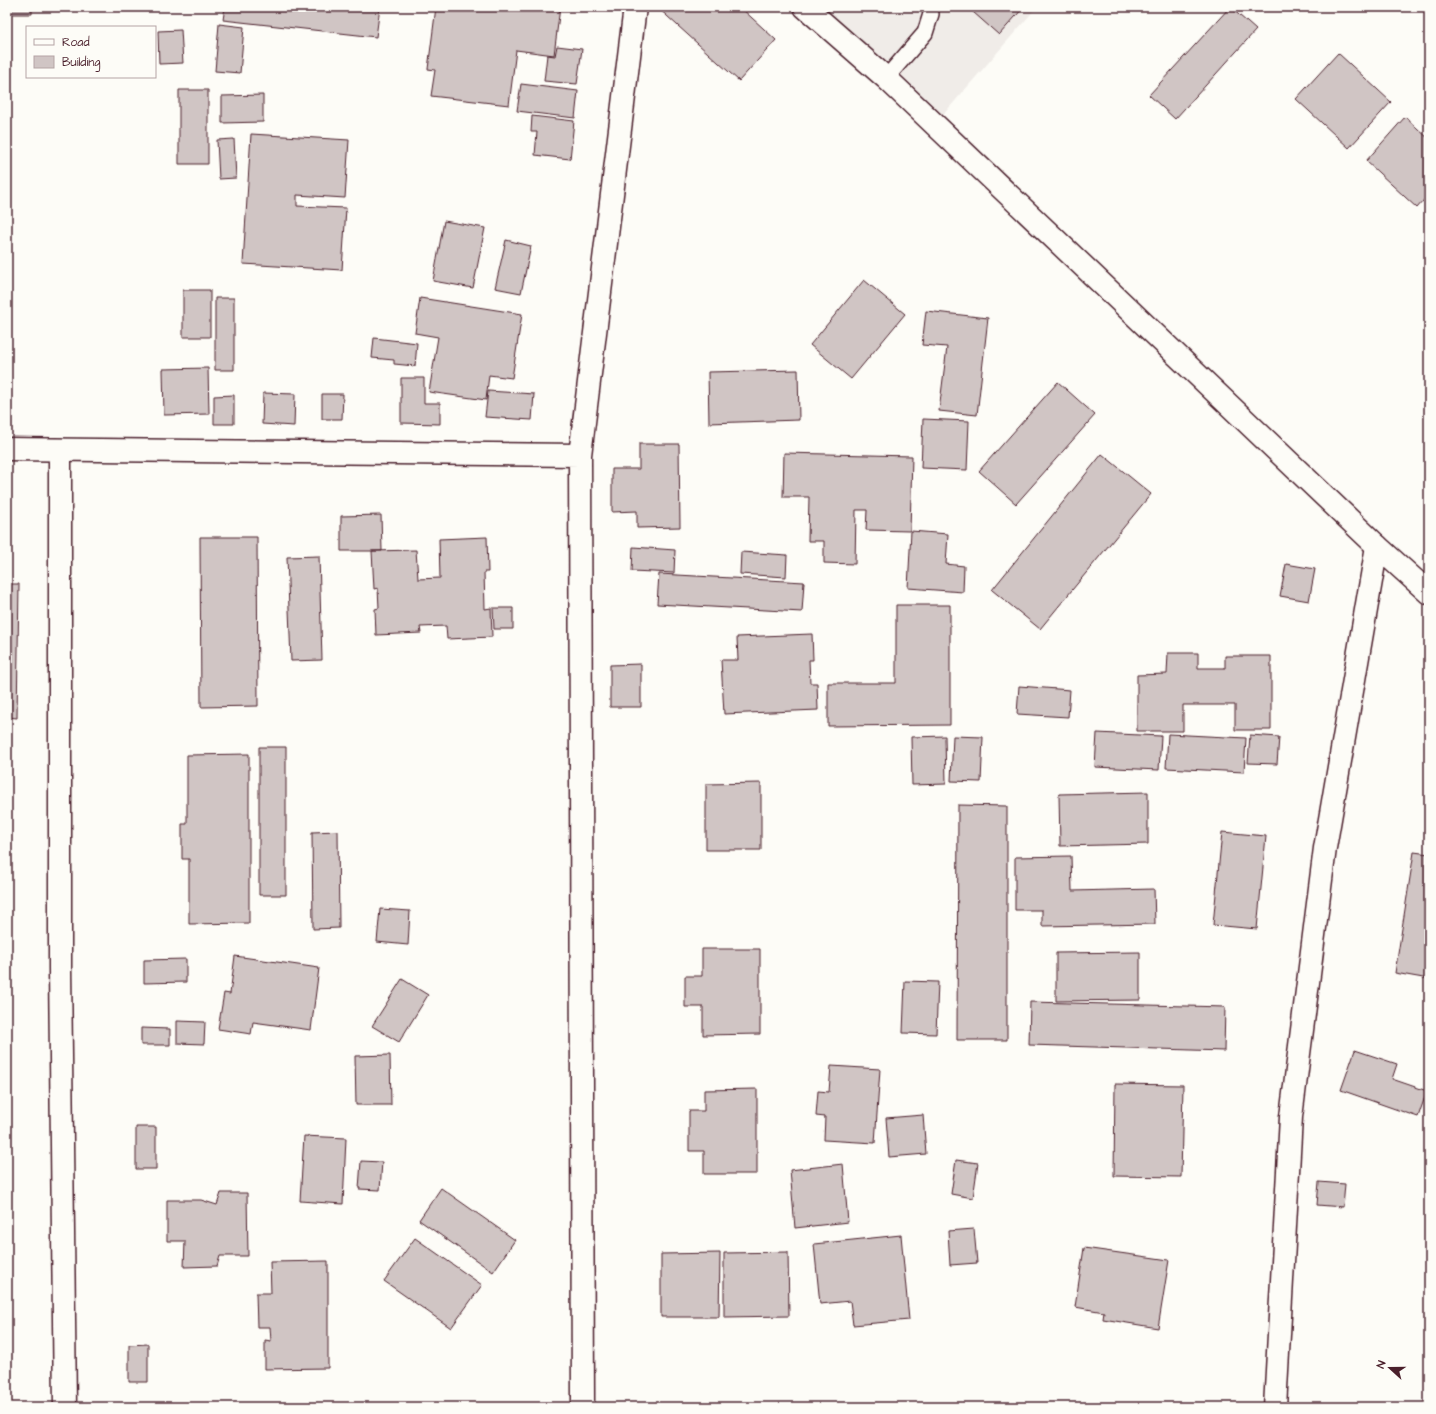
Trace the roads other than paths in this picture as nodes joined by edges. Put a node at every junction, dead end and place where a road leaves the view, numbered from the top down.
1 (635, 7) edge
2 (805, 7) edge
3 (930, 7) edge
4 (886, 78) junction
5 (7, 449) edge
6 (60, 450) junction
7 (580, 455) junction
8 (1377, 546) junction
9 (1429, 593) edge
10 (66, 1407) edge
11 (583, 1407) edge
12 (1275, 1407) edge

1 - 7 street
2 - 4 street
3 - 4 lane
4 - 8 street
5 - 6 street
6 - 7 street
6 - 10 street
7 - 11 street
8 - 9 street
8 - 12 street

